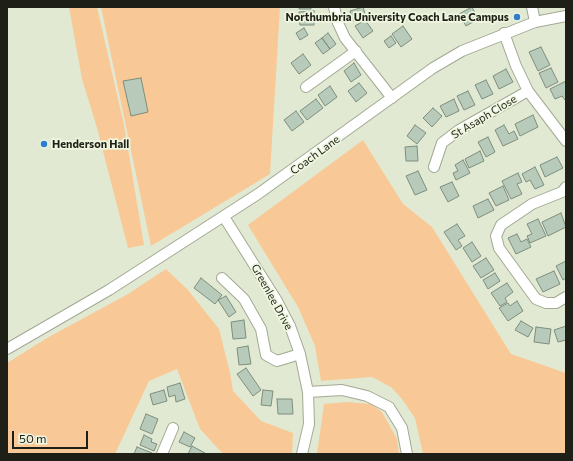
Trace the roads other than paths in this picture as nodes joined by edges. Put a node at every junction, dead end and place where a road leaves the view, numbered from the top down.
1 (334, 7) edge
2 (532, 7) edge
3 (566, 16) edge
4 (535, 22) junction
5 (504, 33) junction
6 (356, 52) junction
7 (306, 87) dead end
8 (528, 90) junction
9 (392, 98) junction
10 (566, 140) edge
11 (434, 167) dead end
12 (566, 187) edge
13 (224, 217) junction
14 (222, 278) dead end
15 (566, 298) edge
16 (7, 349) edge
17 (300, 354) junction
18 (308, 392) junction
19 (173, 428) dead end
20 (162, 454) edge
21 (302, 454) edge
22 (408, 454) edge

1 - 6 street
2 - 4 street
3 - 4 street, Coach Lane
4 - 5 street, Coach Lane
5 - 8 street
5 - 9 street, Coach Lane
6 - 7 street
6 - 9 street
8 - 10 street
8 - 11 street, St Asaph Close
9 - 13 street, Coach Lane
12 - 15 street
13 - 16 street, Coach Lane
13 - 17 street, Greenlee Drive
14 - 17 street
17 - 18 street, Greenlee Drive
18 - 21 street, Greenlee Drive
18 - 22 street
19 - 20 street

